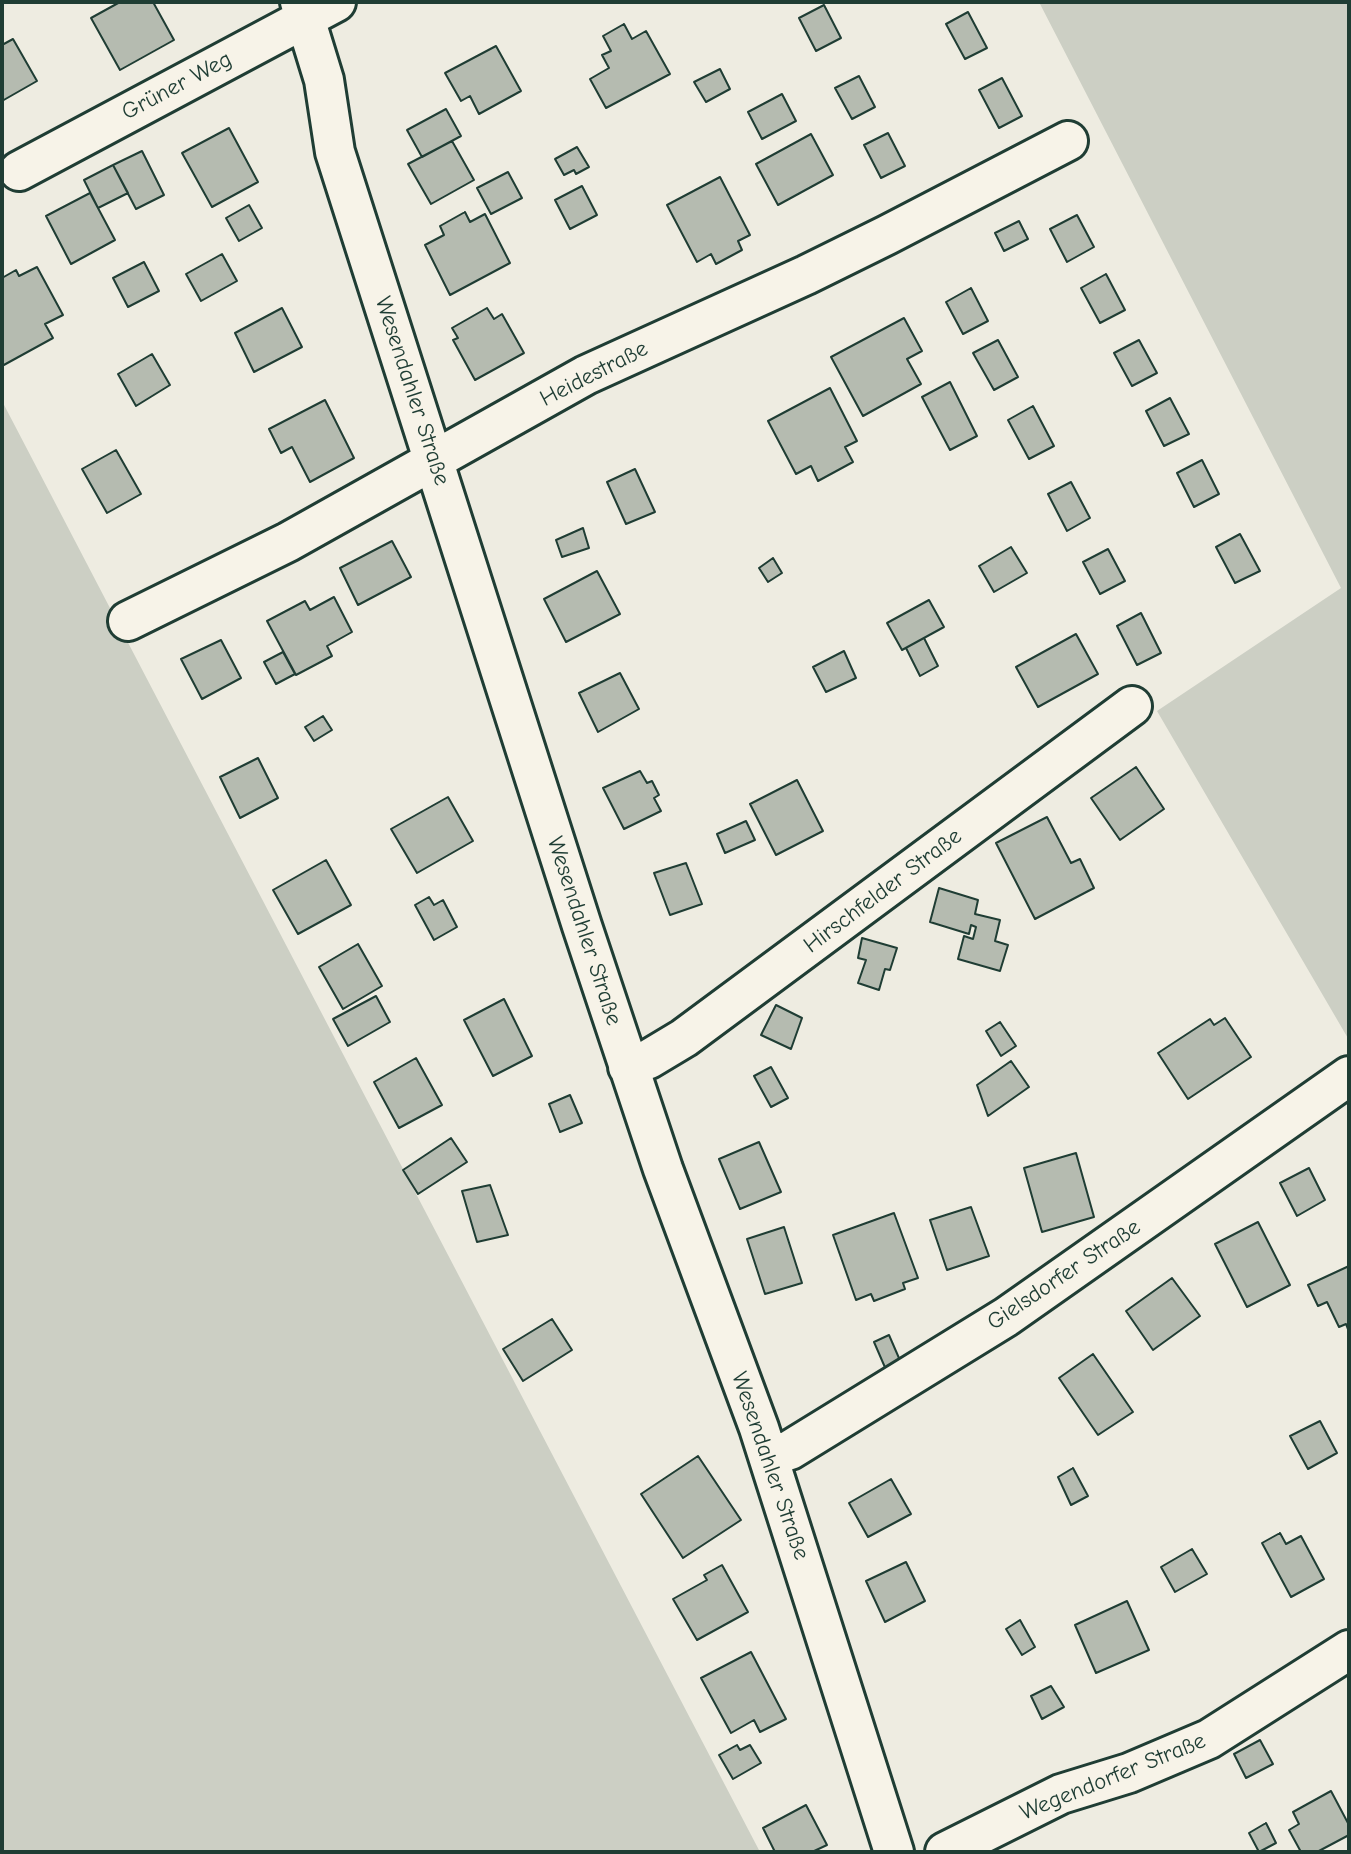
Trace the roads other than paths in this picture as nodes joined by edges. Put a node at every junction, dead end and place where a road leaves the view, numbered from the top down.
1 (314, 7) edge
2 (1068, 141) dead end
3 (19, 171) dead end
4 (434, 460) junction
5 (128, 621) dead end
6 (1132, 706) dead end
7 (628, 1067) junction
8 (1349, 1076) edge
9 (769, 1457) junction
10 (1349, 1650) edge
11 (894, 1852) edge
12 (945, 1852) edge

1 - 3 street, Grüner Weg
1 - 4 street, Wesendahler Straße
2 - 4 street, Heidestraße
4 - 5 street, Heidestraße
4 - 7 street, Wesendahler Straße
6 - 7 street, Hirschfelder Straße
7 - 9 street, Wesendahler Straße
8 - 9 street, Gielsdorfer Straße
9 - 11 street, Wesendahler Straße
10 - 12 street, Wegendorfer Straße

